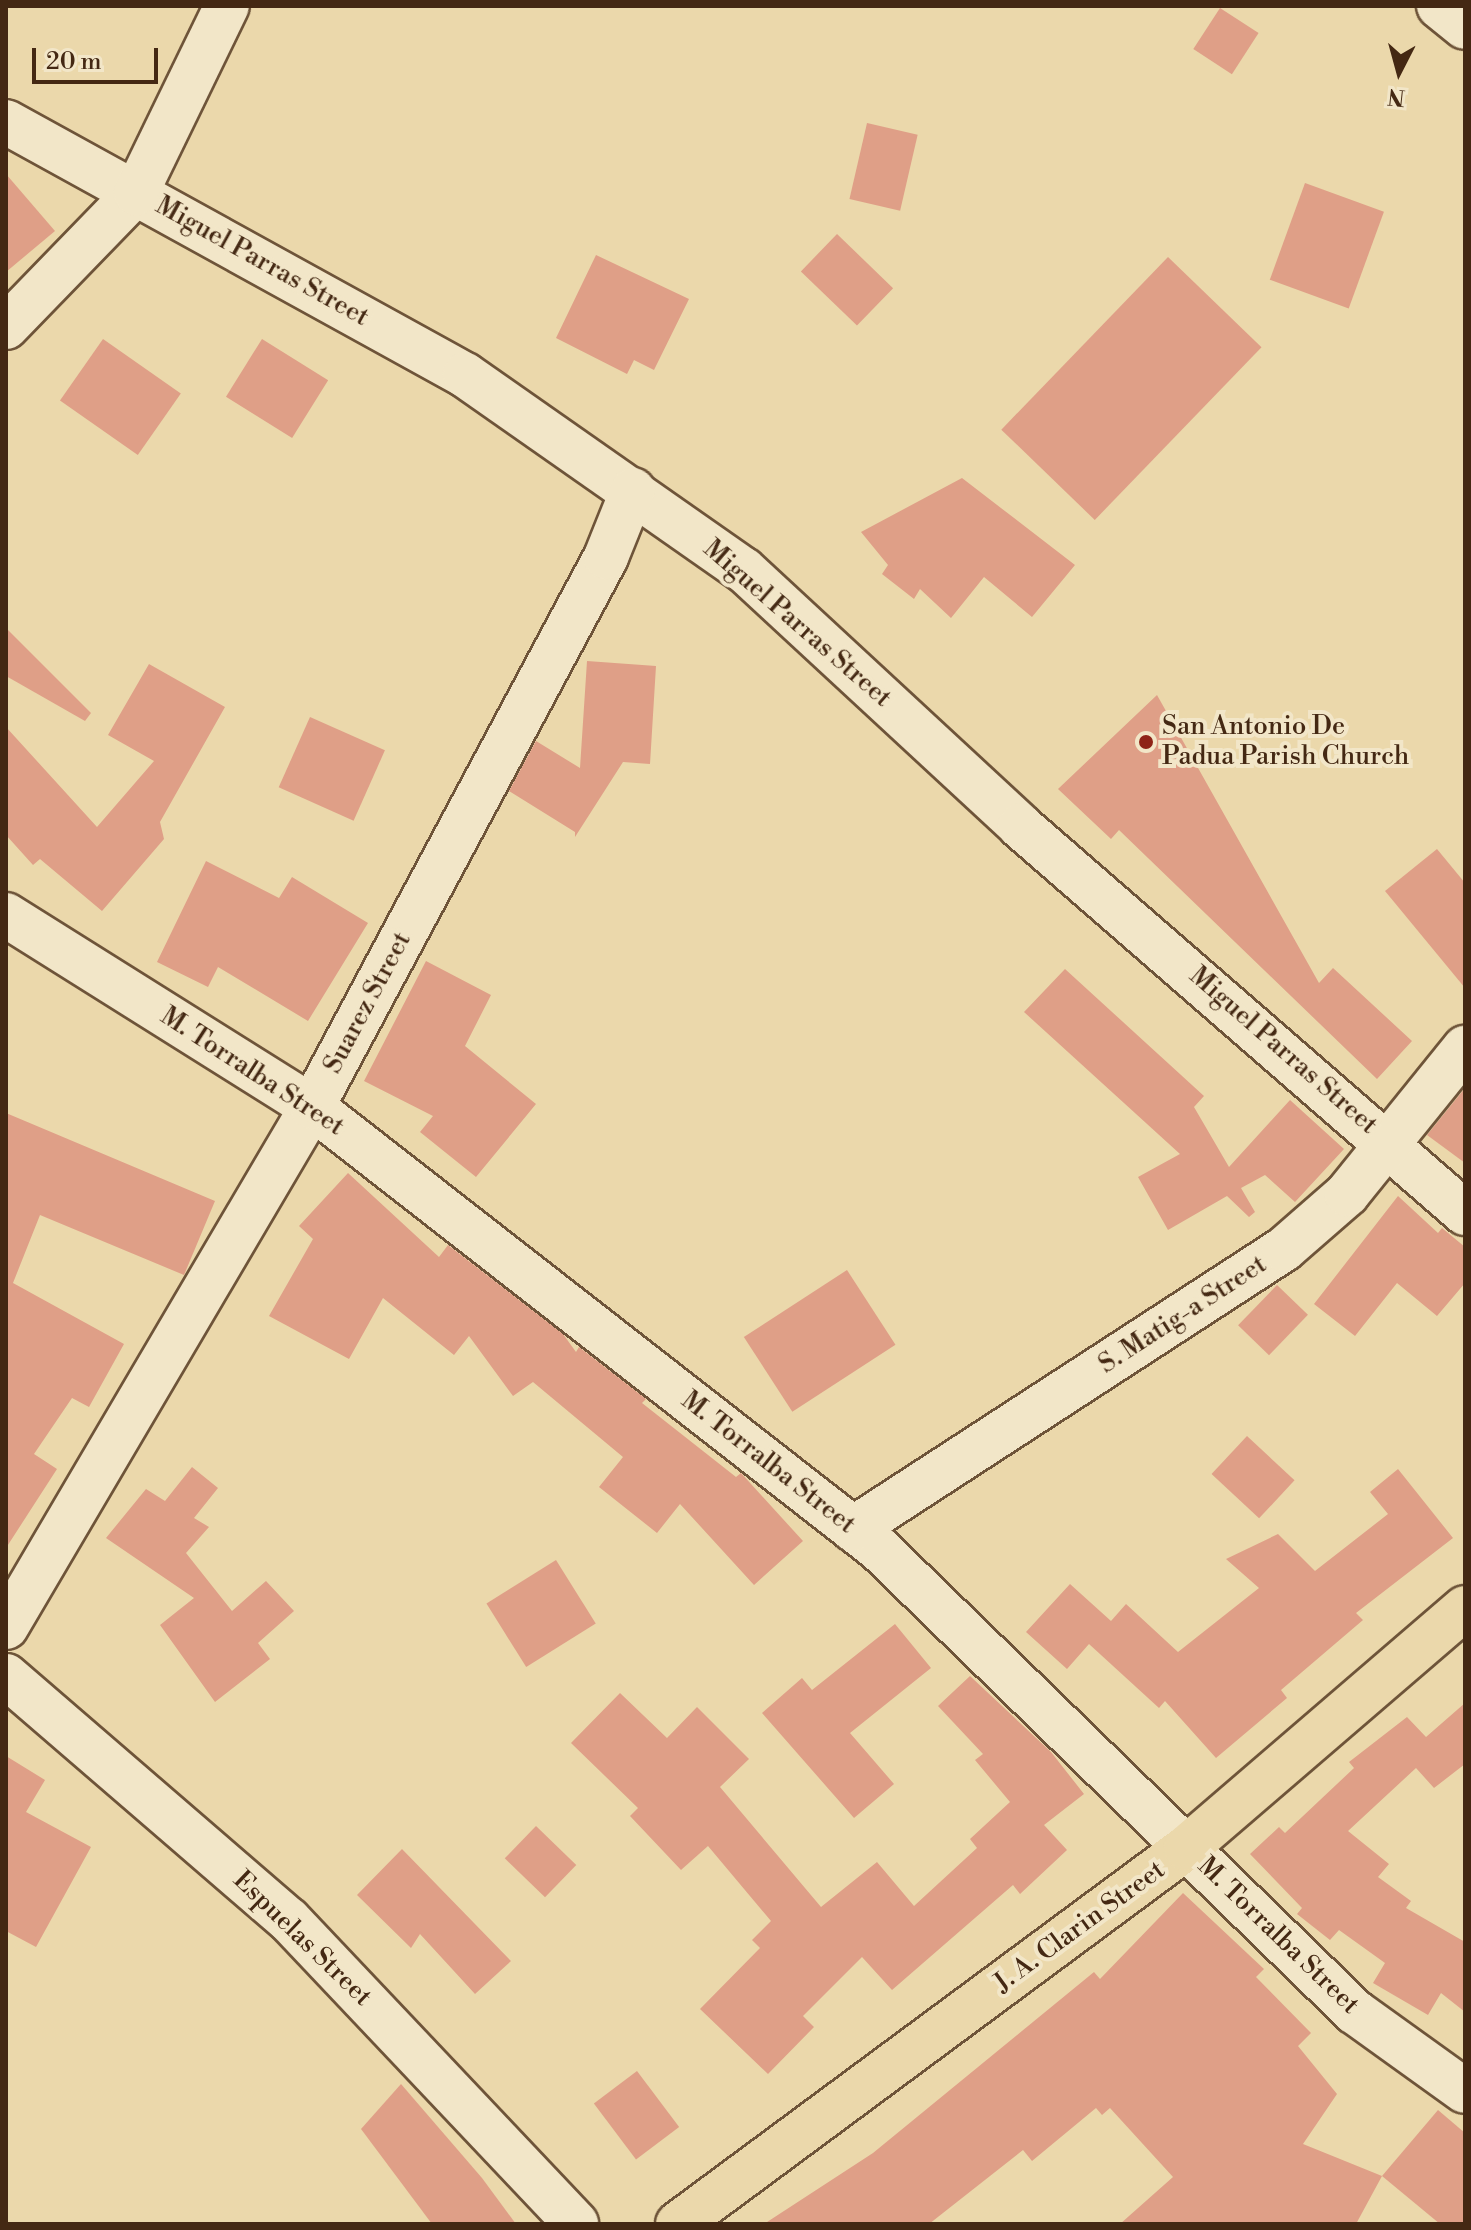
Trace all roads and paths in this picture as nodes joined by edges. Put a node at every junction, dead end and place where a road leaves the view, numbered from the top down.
1 (227, 6) edge
2 (1439, 6) edge
3 (1465, 27) edge
4 (6, 122) edge
5 (136, 193) junction
6 (6, 327) edge
7 (633, 490) junction
8 (6, 915) edge
9 (1465, 1048) edge
10 (312, 1107) junction
11 (1389, 1143) junction
12 (1465, 1213) edge
13 (853, 1529) junction
14 (1465, 1608) edge
15 (6, 1627) edge
16 (6, 1676) edge
17 (1186, 1848) junction
18 (1465, 2091) edge
19 (576, 2224) edge
20 (678, 2224) edge

1 - 5 street
2 - 3 street
4 - 5 street, Miguel Parras Street
5 - 6 street
5 - 7 street, Miguel Parras Street
7 - 10 street, Suarez Street
7 - 11 street, Miguel Parras Street
8 - 10 street, M. Torralba Street
9 - 11 street, S. Matig-a Street
10 - 13 street, M. Torralba Street
10 - 15 street, Suarez Street
11 - 12 street, Miguel Parras Street
11 - 13 street, S. Matig-a Street
13 - 17 street, M. Torralba Street
14 - 17 main road, J. A. Clarin Street
16 - 19 street, Espuelas Street
17 - 18 street, M. Torralba Street
17 - 20 main road, J. A. Clarin Street

